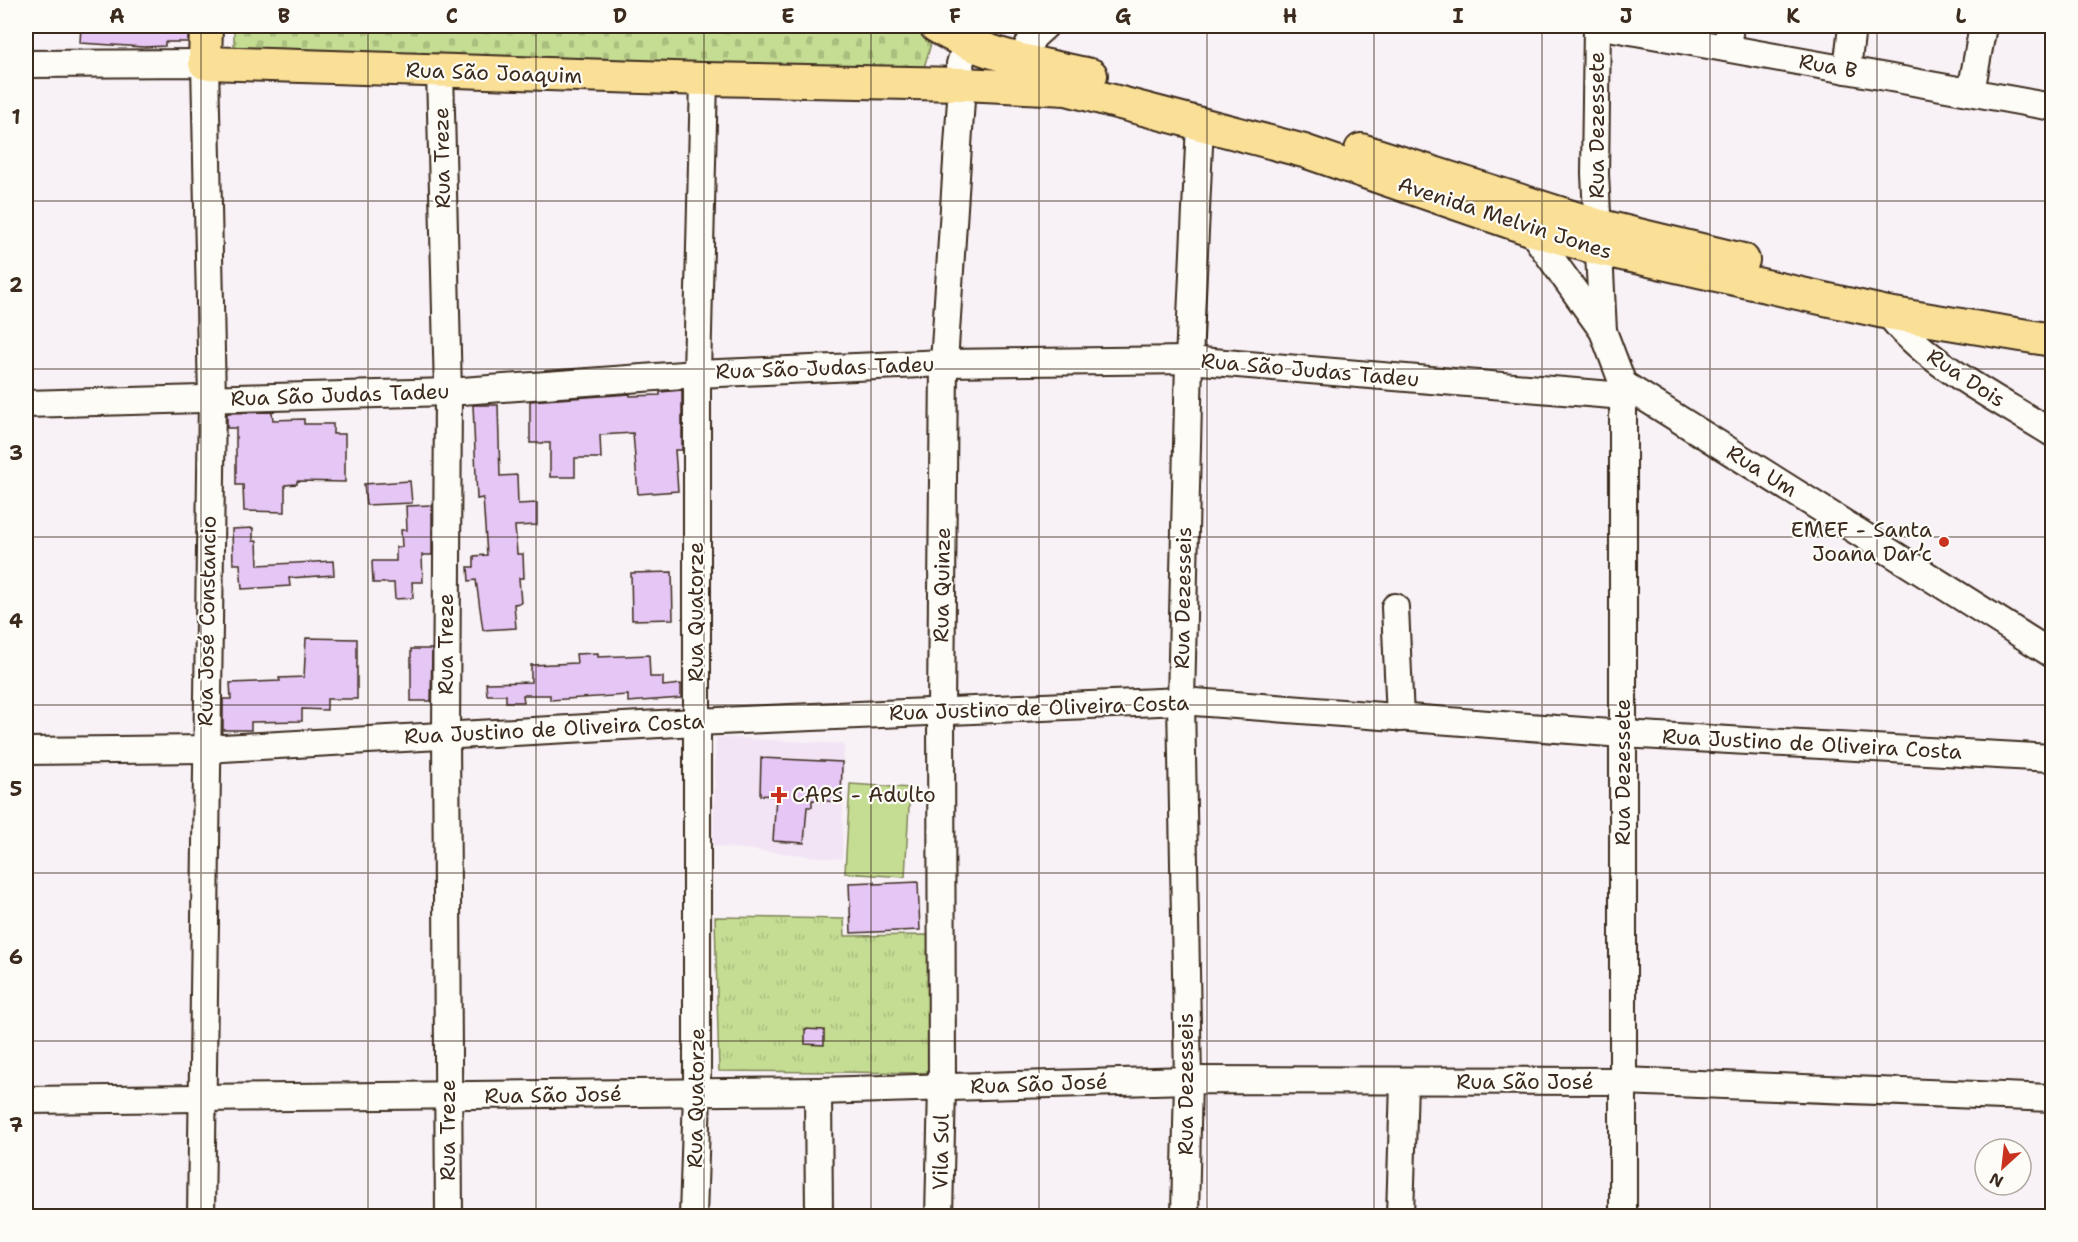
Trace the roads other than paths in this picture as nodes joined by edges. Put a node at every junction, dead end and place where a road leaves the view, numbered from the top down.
1 (206, 26) edge
2 (1045, 26) edge
3 (1597, 26) edge
4 (1603, 26) edge
5 (1852, 26) edge
6 (1983, 26) edge
7 (947, 31) edge
8 (1729, 37) edge
9 (1020, 60) junction
10 (205, 63) junction
11 (26, 64) edge
12 (1847, 70) junction
13 (440, 72) junction
14 (704, 79) junction
15 (962, 84) junction
16 (1971, 92) junction
17 (2052, 107) edge
18 (1200, 124) junction
19 (1530, 229) junction
20 (1598, 237) junction
21 (1888, 313) junction
22 (2052, 319) edge
23 (1603, 331) junction
24 (2052, 340) edge
25 (1188, 360) junction
26 (944, 363) junction
27 (697, 374) junction
28 (1623, 390) junction
29 (448, 392) junction
30 (212, 400) junction
31 (26, 404) edge
32 (2052, 433) edge
33 (1395, 607) dead end
34 (2052, 654) edge
35 (1181, 701) junction
36 (941, 710) junction
37 (1400, 718) junction
38 (696, 722) junction
39 (1623, 734) junction
40 (446, 735) junction
41 (205, 749) junction
42 (26, 751) edge
43 (2052, 758) edge
44 (1188, 1080) junction
45 (1623, 1081) junction
46 (1404, 1082) junction
47 (942, 1087) junction
48 (818, 1091) junction
49 (697, 1093) junction
50 (448, 1096) junction
51 (202, 1097) junction
52 (2052, 1098) edge
53 (26, 1100) edge
54 (201, 1216) edge
55 (449, 1216) edge
56 (693, 1216) edge
57 (819, 1216) edge
58 (939, 1216) edge
59 (1185, 1216) edge
60 (1400, 1216) edge
61 (1623, 1216) edge

1 - 10 main road, Rua José Constancio
2 - 9 street
3 - 20 street, Rua Dezessete
4 - 8 street, Rua B
5 - 12 street
6 - 16 street
7 - 9 main road, Avenida Melvin Jones
7 - 15 street, Rua Quinze
8 - 12 street, Rua B
9 - 20 main road, Avenida Melvin Jones
10 - 11 street, Rua São Joaquim
10 - 13 main road, Rua São Joaquim
10 - 30 street, Rua José Constancio
12 - 16 street, Rua B
13 - 14 main road, Rua São Joaquim
13 - 29 street, Rua Treze
14 - 15 main road, Rua São Joaquim
14 - 27 street, Rua Quatorze
15 - 18 main road, Avenida Melvin Jones
15 - 26 street, Rua Quinze
16 - 17 street, Rua B
18 - 19 main road, Avenida Melvin Jones
18 - 25 street, Rua Dezesseis
19 - 20 main road, Avenida Melvin Jones
19 - 23 street, Rua Dezessete
20 - 21 main road, Avenida Melvin Jones
20 - 22 main road, Avenida Melvin Jones
20 - 23 street, Rua Dezessete
21 - 24 main road, Avenida Melvin Jones
21 - 32 street, Rua Dois
23 - 28 street, Rua Dezessete
25 - 26 street, Rua São Judas Tadeu
25 - 28 street, Rua São Judas Tadeu
25 - 35 street, Rua Dezesseis
26 - 27 street, Rua São Judas Tadeu
26 - 36 street, Rua Quinze
27 - 29 street, Rua São Judas Tadeu
27 - 38 street, Rua Quatorze
28 - 34 street, Rua Um
28 - 39 street, Rua Dezessete
29 - 30 street, Rua São Judas Tadeu
29 - 40 street, Rua Treze
30 - 31 street, Rua São Judas Tadeu
30 - 41 street, Rua José Constancio
33 - 37 street
35 - 36 street, Rua Justino de Oliveira Costa
35 - 37 street, Rua Justino de Oliveira Costa
35 - 44 street, Rua Dezesseis
36 - 38 street, Rua Justino de Oliveira Costa
36 - 47 street, Rua Quinze
37 - 39 street, Rua Justino de Oliveira Costa
38 - 40 street, Rua Justino de Oliveira Costa
38 - 49 street, Rua Quatorze
39 - 43 street, Rua Justino de Oliveira Costa
39 - 45 street, Rua Dezessete
40 - 41 street, Rua Justino de Oliveira Costa
40 - 50 street, Rua Treze
41 - 42 street, Rua Justino de Oliveira Costa
41 - 51 street, Rua José Constancio
44 - 46 street, Rua São José
44 - 47 street, Rua São José
44 - 59 street, Rua Dezesseis
45 - 46 street, Rua São José
45 - 52 street, Rua São José
45 - 61 street, Rua Dezessete
46 - 60 street
47 - 48 street, Rua São José
47 - 58 street, Vila Sul
48 - 49 street, Rua São José
48 - 57 street
49 - 50 street, Rua São José
49 - 56 street, Rua Quatorze
50 - 51 street, Rua São José
50 - 55 street, Rua Treze
51 - 53 street, Rua São José
51 - 54 street, Rua José Constancio

